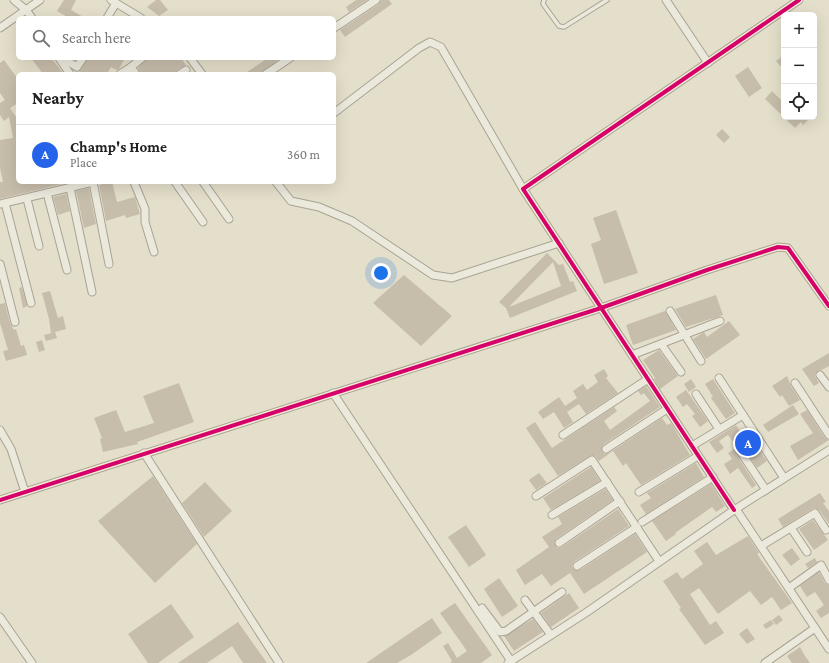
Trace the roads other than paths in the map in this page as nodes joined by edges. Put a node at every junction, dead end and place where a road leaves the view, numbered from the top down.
1 (14, 0) edge
2 (40, 0) edge
3 (376, 0) edge
4 (544, 0) edge
5 (607, 0) edge
6 (666, 0) edge
7 (799, 0) edge
8 (113, 1) edge
9 (26, 10) junction
10 (17, 16) edge
11 (30, 16) edge
12 (108, 16) edge
13 (138, 16) edge
14 (16, 17) edge
15 (336, 27) edge
16 (0, 28) edge
17 (60, 60) edge
18 (82, 60) edge
19 (140, 60) edge
20 (192, 60) edge
21 (287, 60) edge
22 (67, 61) dead end
23 (708, 62) junction
24 (131, 67) junction
25 (69, 72) edge
26 (123, 72) edge
27 (135, 72) edge
28 (200, 72) edge
29 (269, 72) edge
30 (336, 111) edge
31 (85, 184) edge
32 (93, 184) edge
33 (135, 184) edge
34 (176, 184) edge
35 (204, 184) edge
36 (278, 184) edge
37 (70, 188) junction
38 (523, 189) junction
39 (46, 193) junction
40 (26, 198) junction
41 (2, 203) edge
42 (229, 219) dead end
43 (203, 222) dead end
44 (559, 243) junction
45 (39, 246) dead end
46 (154, 252) dead end
47 (0, 264) edge
48 (109, 264) dead end
49 (67, 270) dead end
50 (92, 292) dead end
51 (31, 303) dead end
52 (829, 306) edge
53 (601, 308) junction
54 (670, 311) dead end
55 (720, 321) dead end
56 (15, 322) dead end
57 (683, 335) junction
58 (661, 344) junction
59 (632, 355) junction
60 (701, 361) dead end
61 (681, 372) dead end
62 (820, 375) dead end
63 (719, 378) dead end
64 (648, 379) junction
65 (795, 383) dead end
66 (829, 387) edge
67 (333, 393) junction
68 (696, 394) dead end
69 (667, 409) junction
70 (743, 414) junction
71 (719, 429) junction
72 (0, 430) edge
73 (563, 435) dead end
74 (829, 435) edge
75 (692, 446) junction
76 (606, 449) dead end
77 (829, 450) edge
78 (740, 452) dead end
79 (144, 454) junction
80 (698, 456) junction
81 (713, 477) junction
82 (784, 478) junction
83 (607, 482) junction
84 (766, 490) junction
85 (25, 492) junction
86 (639, 492) dead end
87 (536, 496) dead end
88 (0, 500) edge
89 (620, 501) junction
90 (735, 509) junction
91 (552, 515) dead end
92 (639, 525) junction
93 (791, 528) junction
94 (826, 530) dead end
95 (559, 543) dead end
96 (761, 546) junction
97 (807, 552) dead end
98 (659, 561) junction
99 (577, 566) dead end
100 (829, 580) edge
101 (789, 588) junction
102 (562, 592) dead end
103 (525, 600) dead end
104 (482, 608) dead end
105 (533, 611) junction
106 (0, 617) edge
107 (815, 628) junction
108 (551, 635) junction
109 (829, 649) edge
110 (510, 662) edge
111 (32, 663) edge
112 (279, 663) edge
113 (765, 663) edge

1 - 9 street
2 - 9 street
3 - 15 street
4 - 5 lane
6 - 23 street
7 - 23 street
8 - 12 street
8 - 13 street
9 - 10 street
9 - 11 street
14 - 16 street
17 - 25 street
18 - 22 street
19 - 24 street
20 - 28 street
21 - 29 street
23 - 38 street
24 - 26 street
24 - 27 street
30 - 38 street
31 - 37 street
32 - 48 street
33 - 46 street
34 - 43 street
35 - 42 street
36 - 44 street
37 - 39 street
37 - 50 street
38 - 44 street
39 - 40 street
39 - 49 street
40 - 41 street
40 - 45 street
41 - 51 street
44 - 53 street
47 - 56 street
52 - 53 street
53 - 59 street
53 - 67 street
54 - 57 street
55 - 57 street
57 - 58 street
57 - 60 street
58 - 59 street
58 - 61 street
59 - 64 street
62 - 66 street
63 - 70 street
64 - 69 street
64 - 73 street
65 - 74 street
67 - 79 street
67 - 110 street
68 - 71 street
69 - 75 street
69 - 76 street
70 - 71 street
70 - 82 street
71 - 75 street
72 - 85 street
75 - 80 street
77 - 82 street
78 - 84 street
79 - 85 street
79 - 112 street
80 - 81 street
80 - 86 street
81 - 90 street
81 - 92 street
82 - 84 street
83 - 87 street
83 - 89 street
83 - 91 street
84 - 90 street
85 - 88 street
89 - 92 street
89 - 95 street
90 - 96 street
90 - 98 street
92 - 98 street
92 - 99 street
93 - 94 street
93 - 96 street
93 - 97 street
96 - 101 street
98 - 108 street
100 - 101 street
101 - 107 street
102 - 105 street
103 - 105 street
104 - 105 street
105 - 108 street
106 - 111 street
107 - 109 street
107 - 113 street
108 - 110 street

